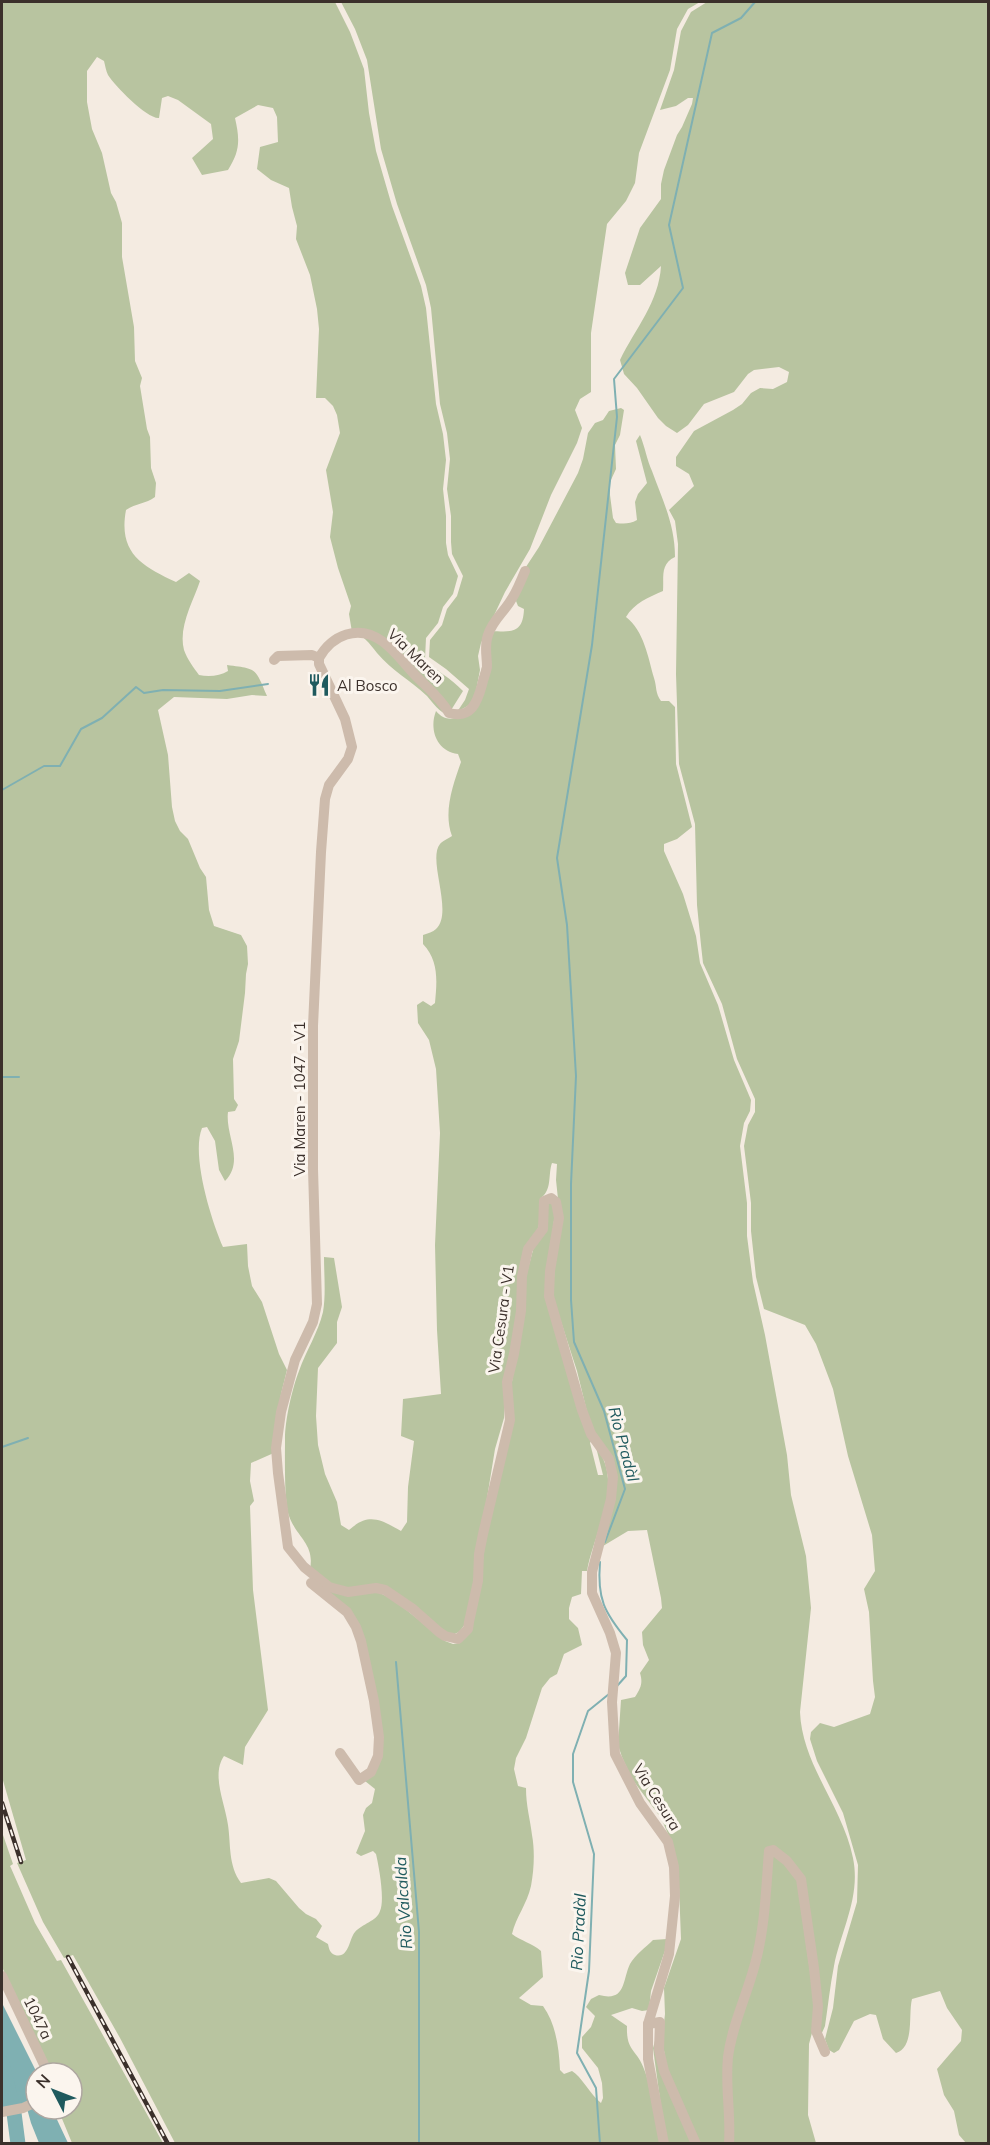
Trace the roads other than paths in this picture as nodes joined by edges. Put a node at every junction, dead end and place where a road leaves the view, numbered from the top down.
1 (525, 571) dead end
2 (319, 658) junction
3 (274, 660) dead end
4 (310, 1573) junction
5 (613, 1686) joint
6 (340, 1753) dead end
7 (2, 1976) edge
8 (648, 2024) junction
9 (825, 2052) dead end
10 (42, 2061) edge
11 (24, 2108) edge
12 (2, 2112) edge
13 (664, 2144) edge
14 (696, 2144) edge
15 (729, 2144) edge

1 - 2 street, Via Maren
2 - 3 street
2 - 4 street, Via Maren - 1047 - V1
4 - 5 street, Via Cesura - V1
4 - 6 street
5 - 8 street, Via Cesura
7 - 10 street, 1047a
8 - 13 street, Via Cesura
8 - 14 street
9 - 15 street
11 - 12 street

